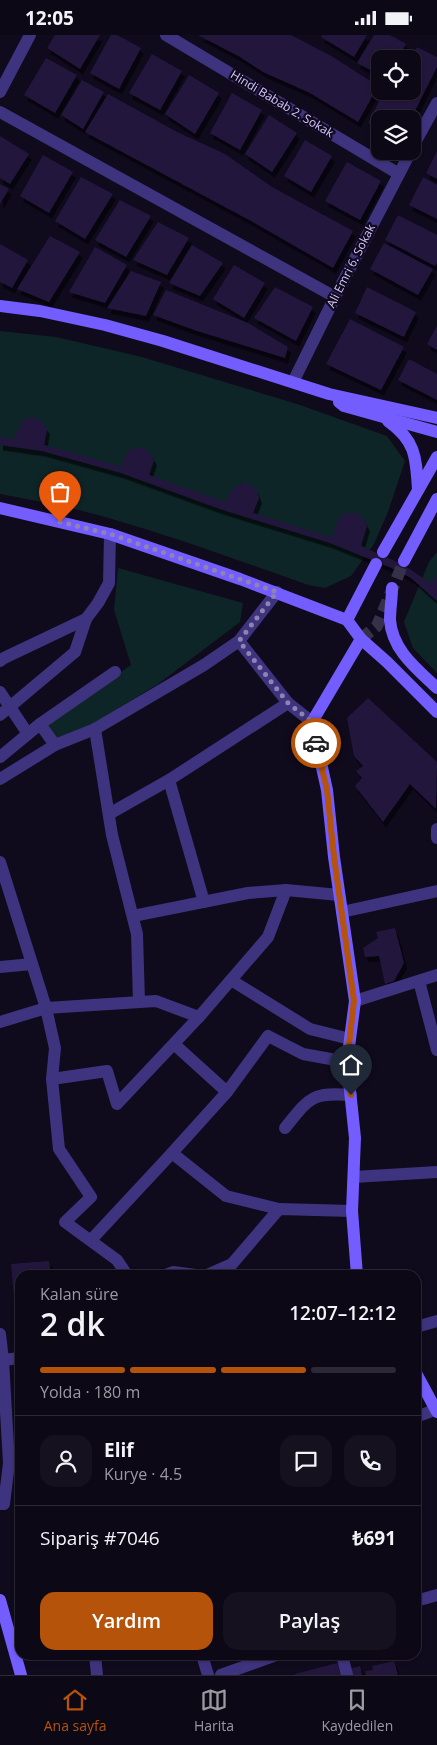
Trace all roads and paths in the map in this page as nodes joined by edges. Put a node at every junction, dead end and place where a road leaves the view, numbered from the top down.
1 (30, 35) edge
2 (166, 35) edge
3 (0, 92) edge
4 (437, 103) edge
5 (0, 112) edge
6 (421, 133) edge
7 (407, 160) edge
8 (399, 174) junction
9 (335, 297) junction
10 (0, 306) edge
11 (293, 382) junction
12 (329, 394) junction
13 (382, 416) junction
14 (437, 418) edge
15 (437, 432) edge
16 (437, 457) edge
17 (418, 490) junction
18 (436, 500) edge
19 (0, 508) edge
20 (110, 534) junction
21 (383, 552) dead end
22 (404, 561) tunnel mouth
23 (376, 564) dead end
24 (392, 588) dead end
25 (277, 592) junction
26 (86, 619) junction
27 (346, 620) junction
28 (361, 639) junction
29 (239, 641) junction
30 (1, 657) edge
31 (115, 672) dead end
32 (437, 688) edge
33 (0, 692) edge
34 (288, 703) junction
35 (10, 706) junction
36 (437, 712) edge
37 (0, 715) edge
38 (312, 722) junction
39 (40, 724) junction
40 (95, 729) junction
41 (28, 734) junction
42 (55, 745) junction
43 (0, 757) edge
44 (0, 779) edge
45 (169, 779) junction
46 (109, 814) junction
47 (437, 829) edge
48 (437, 838) edge
49 (0, 865) edge
50 (286, 891) junction
51 (437, 891) edge
52 (340, 895) junction
53 (204, 901) junction
54 (342, 912) junction
55 (133, 916) junction
56 (32, 964) junction
57 (0, 967) edge
58 (437, 975) edge
59 (232, 980) junction
60 (419, 981) junction
61 (354, 1001) junction
62 (139, 1002) junction
63 (46, 1008) junction
64 (199, 1017) junction
65 (0, 1022) edge
66 (350, 1039) junction
67 (174, 1043) junction
68 (437, 1050) edge
69 (347, 1062) junction
70 (52, 1079) junction
71 (228, 1092) junction
72 (351, 1095) junction
73 (285, 1128) dead end
74 (172, 1153) junction
75 (437, 1172) edge
76 (354, 1177) junction
77 (278, 1209) junction
78 (352, 1211) junction
79 (91, 1240) junction
80 (124, 1270) edge
81 (219, 1270) edge
82 (357, 1270) edge
83 (437, 1321) edge
84 (421, 1326) edge
85 (0, 1334) edge
86 (15, 1358) edge
87 (3, 1360) junction
88 (421, 1382) edge
89 (437, 1410) edge
90 (421, 1415) edge
91 (0, 1504) edge
92 (437, 1595) edge
93 (0, 1600) edge
94 (421, 1600) edge
95 (15, 1654) edge
96 (17, 1660) edge
97 (96, 1660) edge
98 (204, 1660) edge
99 (262, 1660) edge
100 (343, 1660) edge
101 (21, 1675) edge
102 (97, 1675) edge
103 (208, 1675) edge
104 (221, 1675) edge
105 (347, 1675) edge

1 - 3 street
2 - 8 street, Hindi Babab 2. Sokak
4 - 6 street, Ali Emri 6. Sokak
5 - 9 street
7 - 8 street, Ali Emri 6. Sokak
8 - 9 street, Ali Emri 6. Sokak
9 - 11 street, Ali Emri 6. Sokak
10 - 11 main road
11 - 12 main road
12 - 13 main road
12 - 14 main road
13 - 15 main road
13 - 17 main road
16 - 17 main road
17 - 21 main road
18 - 22 main road
19 - 20 main road
20 - 25 main road
20 - 26 street
23 - 27 main road
24 - 32 main road
25 - 27 main road
25 - 29 street
26 - 30 street
26 - 35 street
27 - 28 main road
28 - 36 main road
28 - 38 main road
29 - 34 street
29 - 40 street
31 - 39 street
33 - 35 street
34 - 38 street
34 - 45 street
35 - 37 street
35 - 41 street
38 - 52 main road
39 - 41 street
39 - 42 street
40 - 42 street
40 - 46 street
41 - 43 street
42 - 44 street
45 - 46 street
45 - 53 street
46 - 55 street
47 - 48 street
49 - 56 street
50 - 52 street
50 - 53 street
50 - 59 street
51 - 54 street
52 - 54 main road
53 - 55 street
54 - 61 main road
55 - 62 street
56 - 57 street
56 - 63 street
58 - 60 street
59 - 64 street
59 - 66 street
60 - 61 street
60 - 68 street
61 - 66 main road
62 - 63 street
62 - 64 street
63 - 65 street
63 - 70 street
64 - 67 street
66 - 69 main road
67 - 70 street
67 - 71 street
69 - 71 street
69 - 72 main road
70 - 79 street
71 - 74 street
72 - 73 street
72 - 76 main road
74 - 77 street
74 - 79 street
75 - 76 street
76 - 78 main road
77 - 78 street
77 - 81 street
78 - 82 main road
79 - 80 street
83 - 84 street
85 - 87 street
86 - 87 street
87 - 91 street
88 - 89 main road
89 - 90 street
92 - 94 street
93 - 95 main road
96 - 101 main road
97 - 102 street
98 - 103 street
99 - 104 street
100 - 105 street

